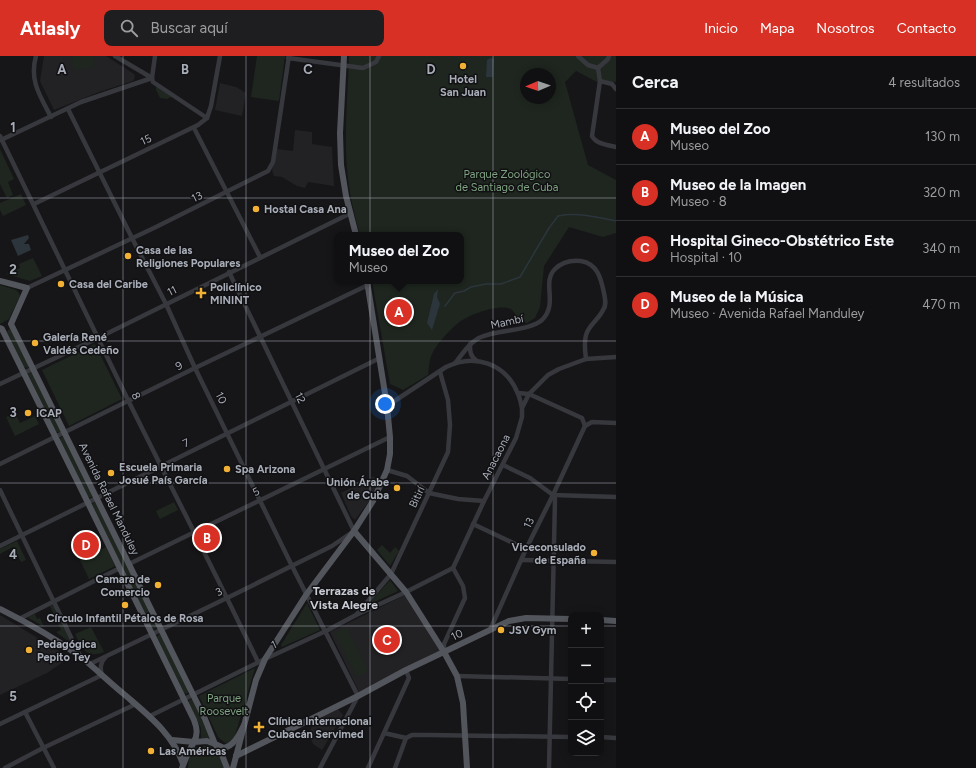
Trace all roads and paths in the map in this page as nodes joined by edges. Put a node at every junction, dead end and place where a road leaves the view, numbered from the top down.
1 (36, 56) edge
2 (115, 56) edge
3 (155, 56) edge
4 (220, 56) edge
5 (344, 56) edge
6 (379, 56) edge
7 (578, 56) edge
8 (609, 56) edge
9 (288, 57) edge
10 (343, 65) junction
11 (598, 68) junction
12 (152, 78) junction
13 (600, 81) junction
14 (616, 89) edge
15 (68, 109) junction
16 (51, 117) junction
17 (207, 118) junction
18 (194, 128) junction
19 (1, 139) edge
20 (616, 147) edge
21 (99, 173) junction
22 (227, 192) junction
23 (34, 204) junction
24 (351, 213) junction
25 (355, 232) edge
26 (132, 238) junction
27 (260, 257) junction
28 (65, 271) junction
29 (229, 272) junction
30 (0, 281) edge
31 (365, 284) edge
32 (367, 284) edge
33 (27, 288) junction
34 (166, 304) junction
35 (11, 324) junction
36 (1, 328) edge
37 (261, 337) junction
38 (98, 338) junction
39 (470, 344) junction
40 (616, 357) edge
41 (380, 358) junction
42 (477, 360) junction
43 (586, 360) junction
44 (455, 363) junction
45 (33, 368) junction
46 (195, 368) junction
47 (24, 372) junction
48 (440, 372) junction
49 (0, 384) edge
50 (518, 393) junction
51 (530, 394) junction
52 (128, 401) junction
53 (291, 401) junction
54 (387, 406) junction
55 (522, 408) junction
56 (616, 423) edge
57 (585, 426) junction
58 (64, 432) junction
59 (227, 433) junction
60 (56, 437) junction
61 (390, 437) junction
62 (0, 464) edge
63 (503, 465) junction
64 (161, 466) junction
65 (324, 469) junction
66 (387, 470) junction
67 (0, 490) edge
68 (429, 493) junction
69 (553, 495) junction
70 (96, 497) junction
71 (616, 497) edge
72 (260, 500) junction
73 (484, 501) junction
74 (87, 502) junction
75 (473, 524) junction
76 (354, 531) junction
77 (194, 532) junction
78 (22, 536) junction
79 (0, 546) edge
80 (526, 549) junction
81 (522, 560) junction
82 (553, 560) junction
83 (616, 562) edge
84 (129, 564) junction
85 (292, 566) junction
86 (120, 568) junction
87 (453, 568) junction
88 (391, 574) junction
89 (406, 592) junction
90 (306, 595) junction
91 (227, 598) junction
92 (53, 601) junction
93 (0, 609) edge
94 (356, 615) junction
95 (19, 618) junction
96 (552, 619) junction
97 (568, 619) edge
98 (604, 620) edge
99 (616, 620) edge
100 (161, 630) junction
101 (490, 630) junction
102 (326, 632) junction
103 (152, 634) junction
104 (444, 652) junction
105 (107, 656) junction
106 (81, 657) junction
107 (265, 659) junction
108 (258, 662) junction
109 (90, 664) junction
110 (406, 670) junction
111 (102, 676) junction
112 (457, 676) junction
113 (550, 679) junction
114 (568, 679) edge
115 (604, 680) edge
116 (616, 680) edge
117 (193, 694) junction
118 (358, 696) junction
119 (183, 698) junction
120 (136, 704) junction
121 (25, 712) junction
122 (150, 716) junction
123 (0, 724) edge
124 (244, 725) junction
125 (384, 733) junction
126 (466, 735) junction
127 (549, 737) junction
128 (568, 737) edge
129 (604, 737) edge
130 (406, 738) junction
131 (616, 738) edge
132 (172, 740) junction
133 (194, 742) junction
134 (215, 744) junction
135 (44, 748) junction
136 (236, 756) junction
137 (183, 766) edge
138 (5, 768) edge
139 (54, 768) edge
140 (227, 768) edge
141 (233, 768) edge
142 (320, 768) edge
143 (368, 768) edge
144 (396, 768) edge
145 (467, 768) edge
146 (549, 768) edge

1 - 16 street
2 - 12 street
3 - 12 street
4 - 17 street
5 - 10 main road
6 - 10 street
7 - 11 street
8 - 11 street
9 - 10 street
9 - 22 street, 13
10 - 24 main road
11 - 13 street
12 - 15 street
12 - 17 street
13 - 14 street
13 - 20 street
15 - 16 street
15 - 21 street, 10
16 - 19 street
17 - 18 street, 15
18 - 21 street, 15
18 - 22 street
19 - 23 street, 8
21 - 23 street, 15
21 - 26 street, 10
22 - 26 street, 13
22 - 27 street
23 - 28 street, 8
24 - 25 main road
24 - 27 street, 11
26 - 28 street, 13
26 - 34 street, 10
27 - 29 street, 11
28 - 33 street, 13
28 - 38 street, 8
29 - 34 street, 11
29 - 37 street, 12
30 - 33 main road
31 - 37 street, 9
32 - 41 main road
33 - 35 main road
34 - 38 street, 11
34 - 46 street, 10
35 - 36 street
35 - 45 main road, Avenida Rafael Manduley
36 - 47 main road, Avenida Rafael Manduley
37 - 46 street, 9
37 - 53 street, 12
38 - 45 street, 11
38 - 52 street, 8
39 - 42 street
39 - 43 street, Mambí
39 - 44 street, Mambí
40 - 43 street, Anacaona
41 - 53 street, 7
41 - 54 main road
42 - 44 street
42 - 50 street
43 - 51 street, Anacaona
44 - 48 street
45 - 47 street, 11
45 - 58 main road, Avenida Rafael Manduley
46 - 52 street, 9
46 - 59 street, 10
47 - 49 street, 11
47 - 60 main road, Avenida Rafael Manduley
48 - 54 street
48 - 68 street, Bitirí
50 - 51 street
50 - 55 street
51 - 55 street, Anacaona
51 - 57 street
52 - 58 street, 9
52 - 64 street, 8
53 - 59 street, 7
53 - 65 street, 12
54 - 61 main road
55 - 63 street, Anacaona
56 - 57 street
57 - 69 street, 13
58 - 60 street, 9
58 - 70 main road, Avenida Rafael Manduley
59 - 64 street, 7
59 - 72 street, 10
60 - 62 street, 9
60 - 74 main road, Avenida Rafael Manduley
61 - 65 street, 5
61 - 66 main road
63 - 69 street
63 - 73 street, Anacaona
64 - 70 street, 7
64 - 77 street, 8
65 - 72 street, 5
65 - 76 street, 12
66 - 68 street
66 - 76 main road
67 - 78 street
68 - 73 street
68 - 88 street, Bitirí
69 - 71 street
69 - 80 street, 13
69 - 82 street
70 - 74 street, 7
70 - 84 main road, Avenida Rafael Manduley
72 - 77 street, 5
72 - 85 street, 10
73 - 75 street, Anacaona
74 - 78 street, 7
74 - 86 main road, Avenida Rafael Manduley
75 - 80 street
75 - 87 street, Anacaona
76 - 85 street, 3
76 - 88 main road
76 - 90 main road
77 - 84 street, 5
77 - 91 street, 8
78 - 79 street, 7
78 - 92 street
80 - 81 street, 13
81 - 82 street
81 - 101 street, 13
82 - 83 street
82 - 96 street
84 - 100 main road, Avenida Rafael Manduley
85 - 90 street, 10
85 - 91 street, 3
86 - 92 street
86 - 103 main road, Avenida Rafael Manduley
87 - 89 street
87 - 104 street
88 - 89 main road
88 - 94 street, Bitirí
89 - 94 street, 1
89 - 104 main road
90 - 102 street, 10
90 - 107 main road
91 - 100 street, 3
91 - 108 street, 8
92 - 95 street
92 - 106 street
93 - 95 main road
94 - 102 street, 1
95 - 106 main road
96 - 97 main road, 10
96 - 101 main road, 10
96 - 113 street
98 - 99 main road
100 - 103 street, 3
100 - 117 main road, Avenida Rafael Manduley
101 - 104 main road, 10
102 - 107 street, 1
102 - 118 street, 10
103 - 105 street, 3
103 - 119 main road, Avenida Rafael Manduley
104 - 110 main road, 10
104 - 112 main road
105 - 109 street, 3
105 - 111 street
106 - 109 main road
107 - 108 street, 1
107 - 124 main road
108 - 117 street, 1
109 - 111 main road
110 - 118 main road, 10
110 - 125 street
111 - 120 main road
111 - 121 street
112 - 113 street
112 - 126 main road
113 - 114 street
113 - 127 street
115 - 116 street
117 - 119 street, 1
117 - 134 main road, Avenida Rafael Manduley
118 - 136 main road, 10
118 - 142 street
119 - 122 street, 1
119 - 133 main road, Avenida Rafael Manduley
120 - 122 main road
120 - 135 street
121 - 123 street
121 - 135 street
122 - 132 main road
124 - 134 main road
124 - 136 main road
125 - 130 street
125 - 143 street
126 - 127 street
126 - 130 street
126 - 145 main road
127 - 128 street
127 - 146 street
129 - 131 street
130 - 144 street
132 - 133 main road
132 - 137 main road
133 - 134 main road
133 - 137 main road
134 - 140 main road, Avenida Rafael Manduley
135 - 138 street
135 - 139 street
136 - 141 main road

